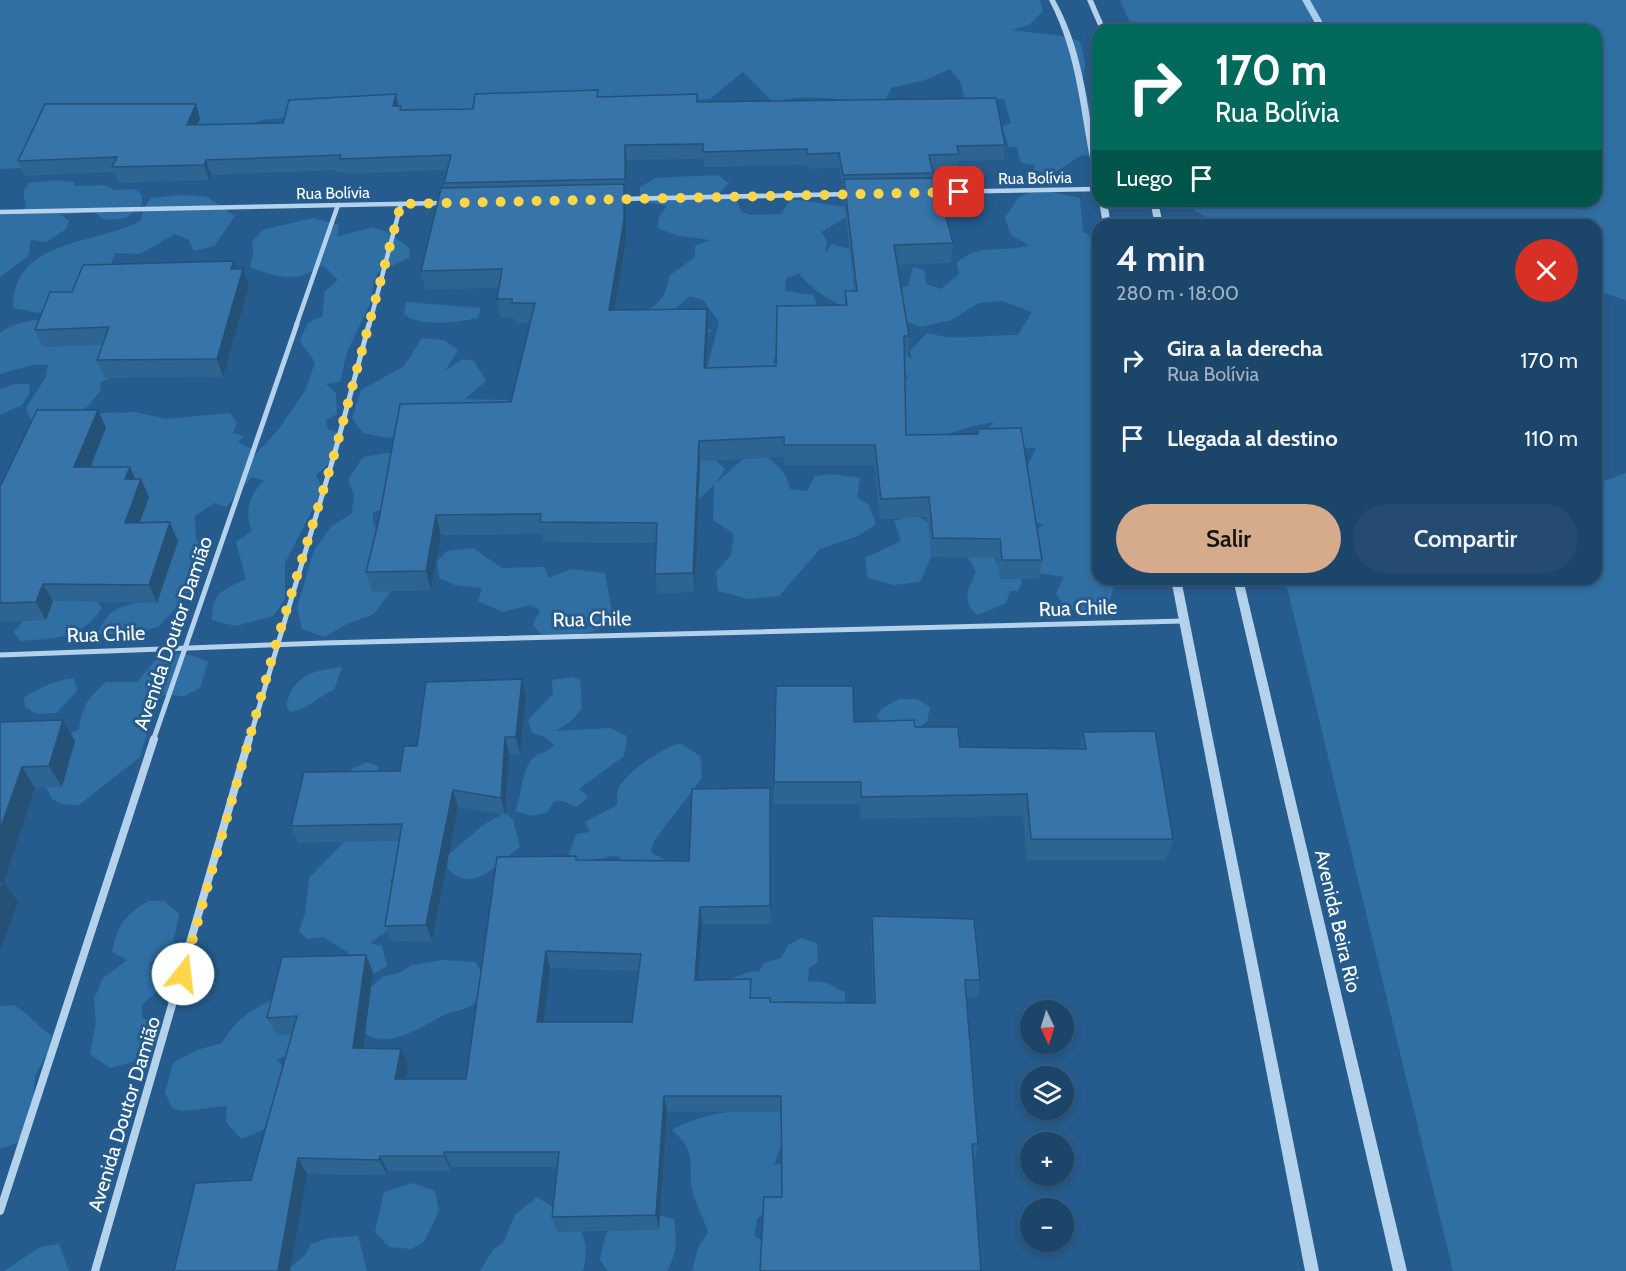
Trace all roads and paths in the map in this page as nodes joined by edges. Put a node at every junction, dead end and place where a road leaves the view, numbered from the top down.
1 (1052, 0) edge
2 (1090, 0) edge
3 (1100, 24) edge
4 (1092, 147) edge
5 (1092, 189) edge
6 (921, 193) edge
7 (862, 194) edge
8 (614, 200) edge
9 (448, 203) edge
10 (401, 204) junction
11 (338, 205) junction
12 (0, 212) edge
13 (1177, 585) edge
14 (1239, 585) edge
15 (1184, 621) junction
16 (276, 644) junction
17 (184, 647) junction
18 (0, 656) edge
19 (0, 1211) edge
20 (95, 1271) edge
21 (1312, 1271) edge
22 (1400, 1271) edge

1 - 4 street
2 - 3 street
5 - 6 street, Rua Bolívia
7 - 8 street
9 - 10 street, Rua Bolívia
10 - 11 street, Rua Bolívia
10 - 16 street, Avenida Doutor Damião
11 - 12 street, Rua Bolívia
11 - 17 street, Avenida Doutor Damião
13 - 15 street
14 - 22 street, Avenida Beira Rio
15 - 16 street, Rua Chile
15 - 21 street
16 - 17 street, Rua Chile
16 - 20 street, Avenida Doutor Damião
17 - 18 street, Rua Chile
17 - 19 street, Avenida Doutor Damião

